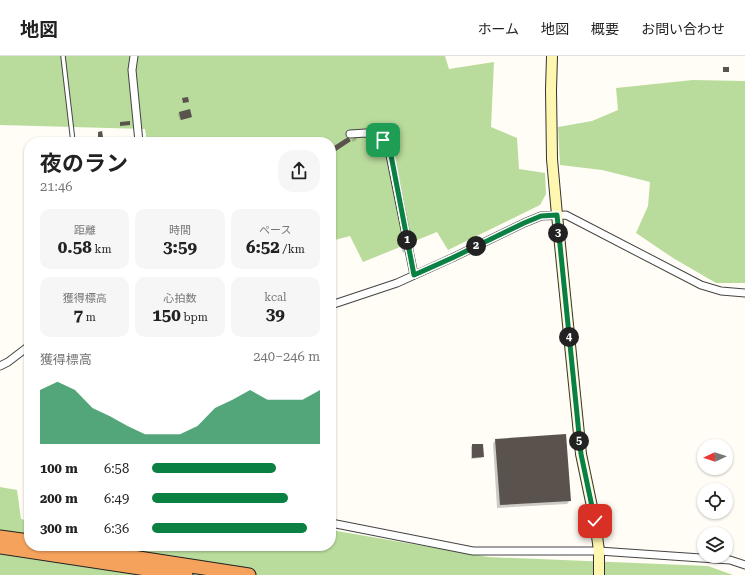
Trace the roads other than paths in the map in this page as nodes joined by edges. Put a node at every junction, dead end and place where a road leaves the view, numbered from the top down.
1 (63, 56) edge
2 (134, 56) edge
3 (552, 56) edge
4 (350, 134) dead end
5 (72, 137) edge
6 (139, 137) edge
7 (557, 215) junction
8 (414, 275) junction
9 (745, 293) edge
10 (336, 303) edge
11 (24, 350) edge
12 (0, 366) edge
13 (336, 524) edge
14 (0, 537) edge
15 (24, 540) edge
16 (0, 547) edge
17 (24, 551) edge
18 (27, 551) edge
19 (93, 551) edge
20 (599, 551) junction
21 (745, 565) edge
22 (186, 575) edge
23 (249, 575) edge
24 (599, 575) edge

1 - 5 lane
2 - 6 street
3 - 7 street
4 - 8 street
7 - 8 street
7 - 9 street
7 - 20 street
8 - 10 street
11 - 12 street
13 - 20 street
14 - 15 highway
16 - 17 highway
18 - 22 highway
19 - 23 highway
20 - 21 street
20 - 24 street

